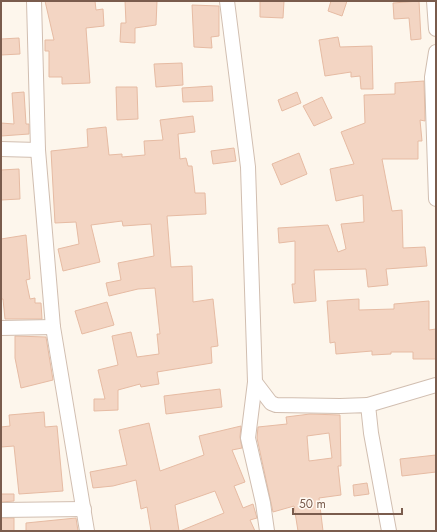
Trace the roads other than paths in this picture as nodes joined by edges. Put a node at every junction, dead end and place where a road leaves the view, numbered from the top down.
1 (34, 1) edge
2 (227, 1) edge
3 (434, 1) edge
4 (436, 29) edge
5 (436, 52) edge
6 (1, 149) edge
7 (38, 150) junction
8 (436, 199) edge
9 (53, 327) junction
10 (1, 328) edge
11 (255, 382) junction
12 (436, 385) edge
13 (368, 405) junction
14 (84, 509) junction
15 (1, 510) edge
16 (87, 531) edge
17 (267, 531) edge
18 (389, 531) edge

1 - 7 street
2 - 11 street
3 - 4 street
5 - 8 street
6 - 7 street
7 - 9 street
9 - 10 street
9 - 14 street
11 - 13 street
11 - 17 street
12 - 13 street
13 - 18 street
14 - 15 street
14 - 16 street

